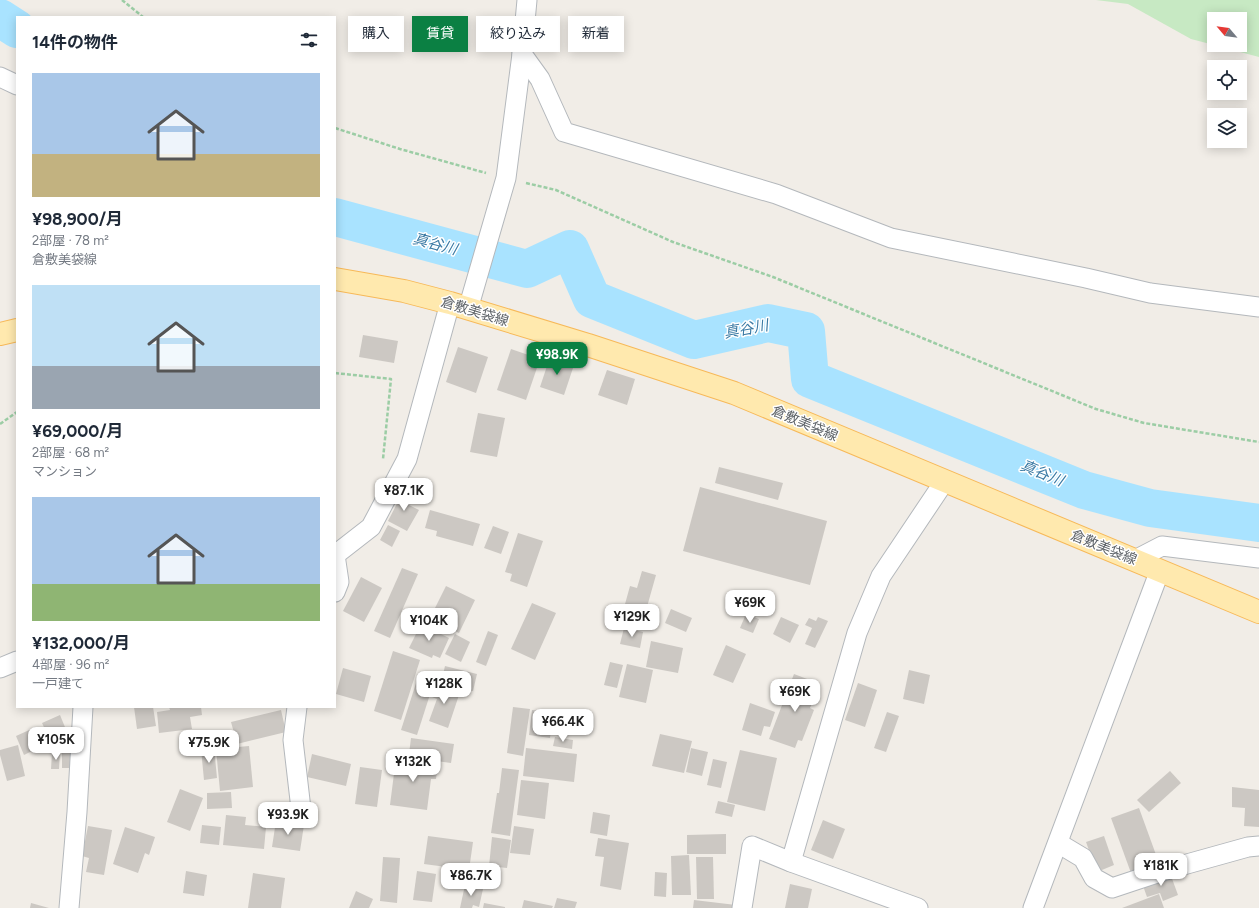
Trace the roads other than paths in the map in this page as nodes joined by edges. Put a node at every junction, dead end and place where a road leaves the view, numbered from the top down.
1 (527, 0) edge
2 (522, 54) junction
3 (0, 77) edge
4 (16, 85) edge
5 (336, 279) edge
6 (459, 306) junction
7 (1259, 307) edge
8 (16, 330) edge
9 (0, 334) edge
10 (944, 482) junction
11 (336, 554) edge
12 (1259, 558) edge
13 (1135, 560) junction
14 (336, 562) edge
15 (1160, 570) junction
16 (336, 590) edge
17 (1259, 612) edge
18 (16, 660) edge
19 (0, 668) edge
20 (83, 708) edge
21 (297, 708) edge
22 (301, 808) dead end
23 (1058, 843) junction
24 (1259, 846) edge
25 (792, 862) junction
26 (69, 908) edge
27 (742, 908) edge
28 (918, 908) edge
29 (1033, 908) edge

1 - 2 street
2 - 6 street
2 - 7 street
3 - 4 street
5 - 6 main road, 倉敷美袋線
6 - 10 main road, 倉敷美袋線
6 - 11 street
8 - 9 main road
10 - 13 main road, 倉敷美袋線
10 - 25 street
12 - 13 street
13 - 15 main road, 倉敷美袋線
14 - 16 street
15 - 17 main road, 倉敷美袋線
15 - 23 street
18 - 19 street
20 - 26 street
21 - 22 street
23 - 24 street
23 - 29 street
25 - 27 street
25 - 28 street

